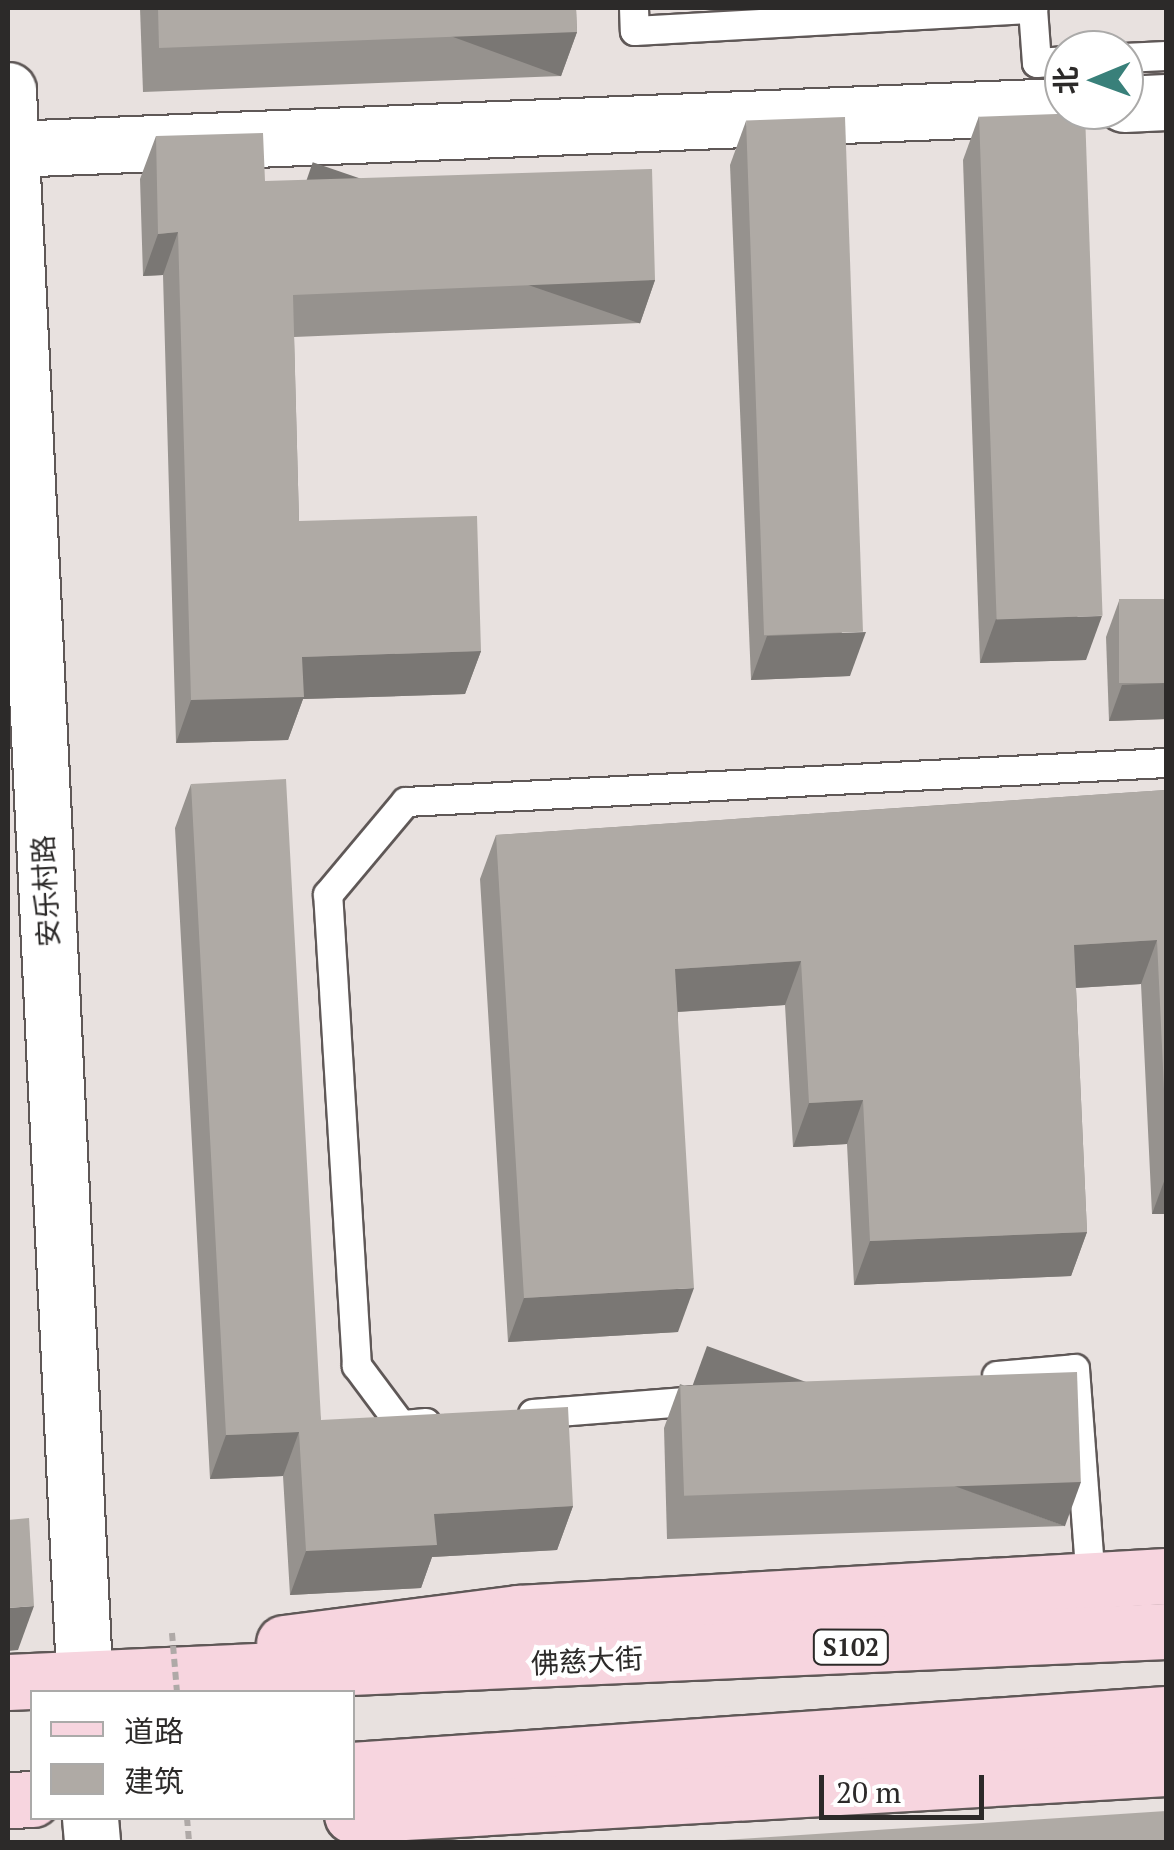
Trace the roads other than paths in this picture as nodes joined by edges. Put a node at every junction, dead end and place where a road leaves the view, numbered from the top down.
1 (634, 8) edge
2 (1044, 62) edge
3 (8, 90) edge
4 (1044, 107) edge
5 (10, 149) junction
6 (1166, 763) edge
7 (956, 1379) edge
8 (738, 1398) edge
9 (500, 1417) edge
10 (460, 1420) edge
11 (1166, 1576) edge
12 (1090, 1580) junction
13 (1166, 1631) edge
14 (8, 1682) edge
15 (85, 1685) edge
16 (1166, 1714) edge
17 (1166, 1768) edge
18 (355, 1770) edge
19 (355, 1815) edge

1 - 2 lane
3 - 5 street, 安乐村路
4 - 5 street
5 - 15 street, 安乐村路
6 - 10 lane
7 - 12 lane
8 - 9 lane
11 - 12 main road
12 - 15 main road
13 - 15 main road, 佛慈大街 / S102
14 - 15 main road, 佛慈大街 / S102
16 - 18 main road
17 - 19 main road

